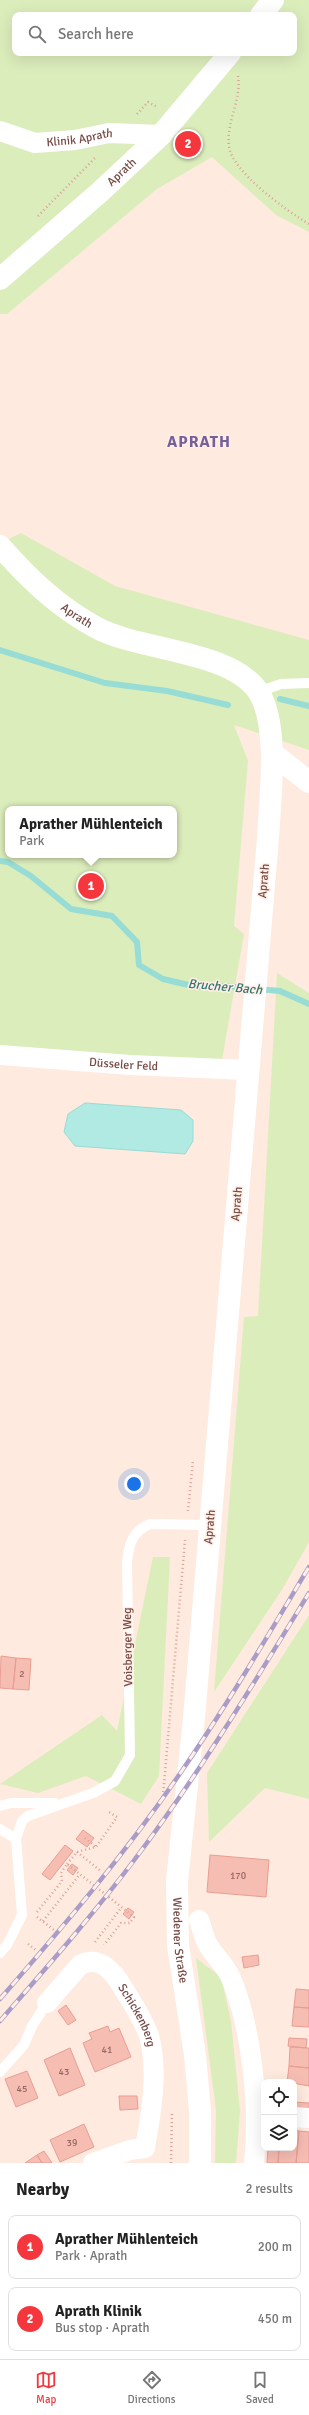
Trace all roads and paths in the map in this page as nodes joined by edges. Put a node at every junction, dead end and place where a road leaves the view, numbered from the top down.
1 (273, 0) edge
2 (263, 12) edge
3 (227, 56) edge
4 (238, 74) dead end
5 (0, 131) edge
6 (161, 134) junction
7 (97, 156) dead end
8 (36, 218) dead end
9 (309, 224) edge
10 (0, 279) edge
11 (0, 546) edge
12 (309, 683) edge
13 (258, 692) junction
14 (272, 753) junction
15 (309, 782) edge
16 (0, 1055) edge
17 (248, 1070) junction
18 (210, 1524) junction
19 (194, 1718) joint
20 (64, 1803) junction
21 (0, 1806) edge
22 (109, 1812) dead end
23 (0, 1829) edge
24 (85, 1838) dead end
25 (16, 1839) junction
26 (96, 1847) junction
27 (77, 1852) junction
28 (67, 1864) junction
29 (102, 1872) dead end
30 (80, 1874) junction
31 (122, 1908) junction
32 (200, 1920) dead end
33 (43, 1921) junction
34 (54, 1930) dead end
35 (28, 1944) dead end
36 (90, 1947) dead end
37 (37, 1951) dead end
38 (0, 1952) edge
39 (99, 1952) dead end
40 (47, 2003) joint
41 (0, 2072) edge
42 (260, 2113) edge
43 (297, 2116) edge
44 (309, 2118) edge
45 (145, 2156) edge
46 (93, 2163) edge
47 (200, 2163) edge
48 (254, 2163) edge

1 - 2 main road
3 - 6 main road, Aprath
4 - 9 path
5 - 6 street, Klinik Aprath
6 - 10 main road, Aprath
7 - 8 path
11 - 13 main road, Aprath
12 - 13 lane
13 - 14 main road, Aprath
14 - 15 main road
14 - 17 main road, Aprath
16 - 17 street, Düsseler Feld
17 - 18 main road, Aprath
18 - 19 main road, Aprath
18 - 20 lane, Voisberger Weg
19 - 47 main road, Wiedener Straße
20 - 21 lane, Voisberger Weg
20 - 25 lane, Voisberger Weg
22 - 26 path
23 - 25 lane
24 - 26 path
25 - 38 lane, Voisberger Weg
26 - 27 path
27 - 28 path
27 - 29 path
28 - 30 path
28 - 33 path
30 - 31 path
30 - 33 path
31 - 36 path
31 - 39 path
32 - 42 street, Wiedener Straße
33 - 34 path
35 - 37 path
40 - 41 lane
40 - 45 street, Schickenberg
42 - 48 street, Wiedener Straße
43 - 44 street
45 - 46 street, Schickenberg

